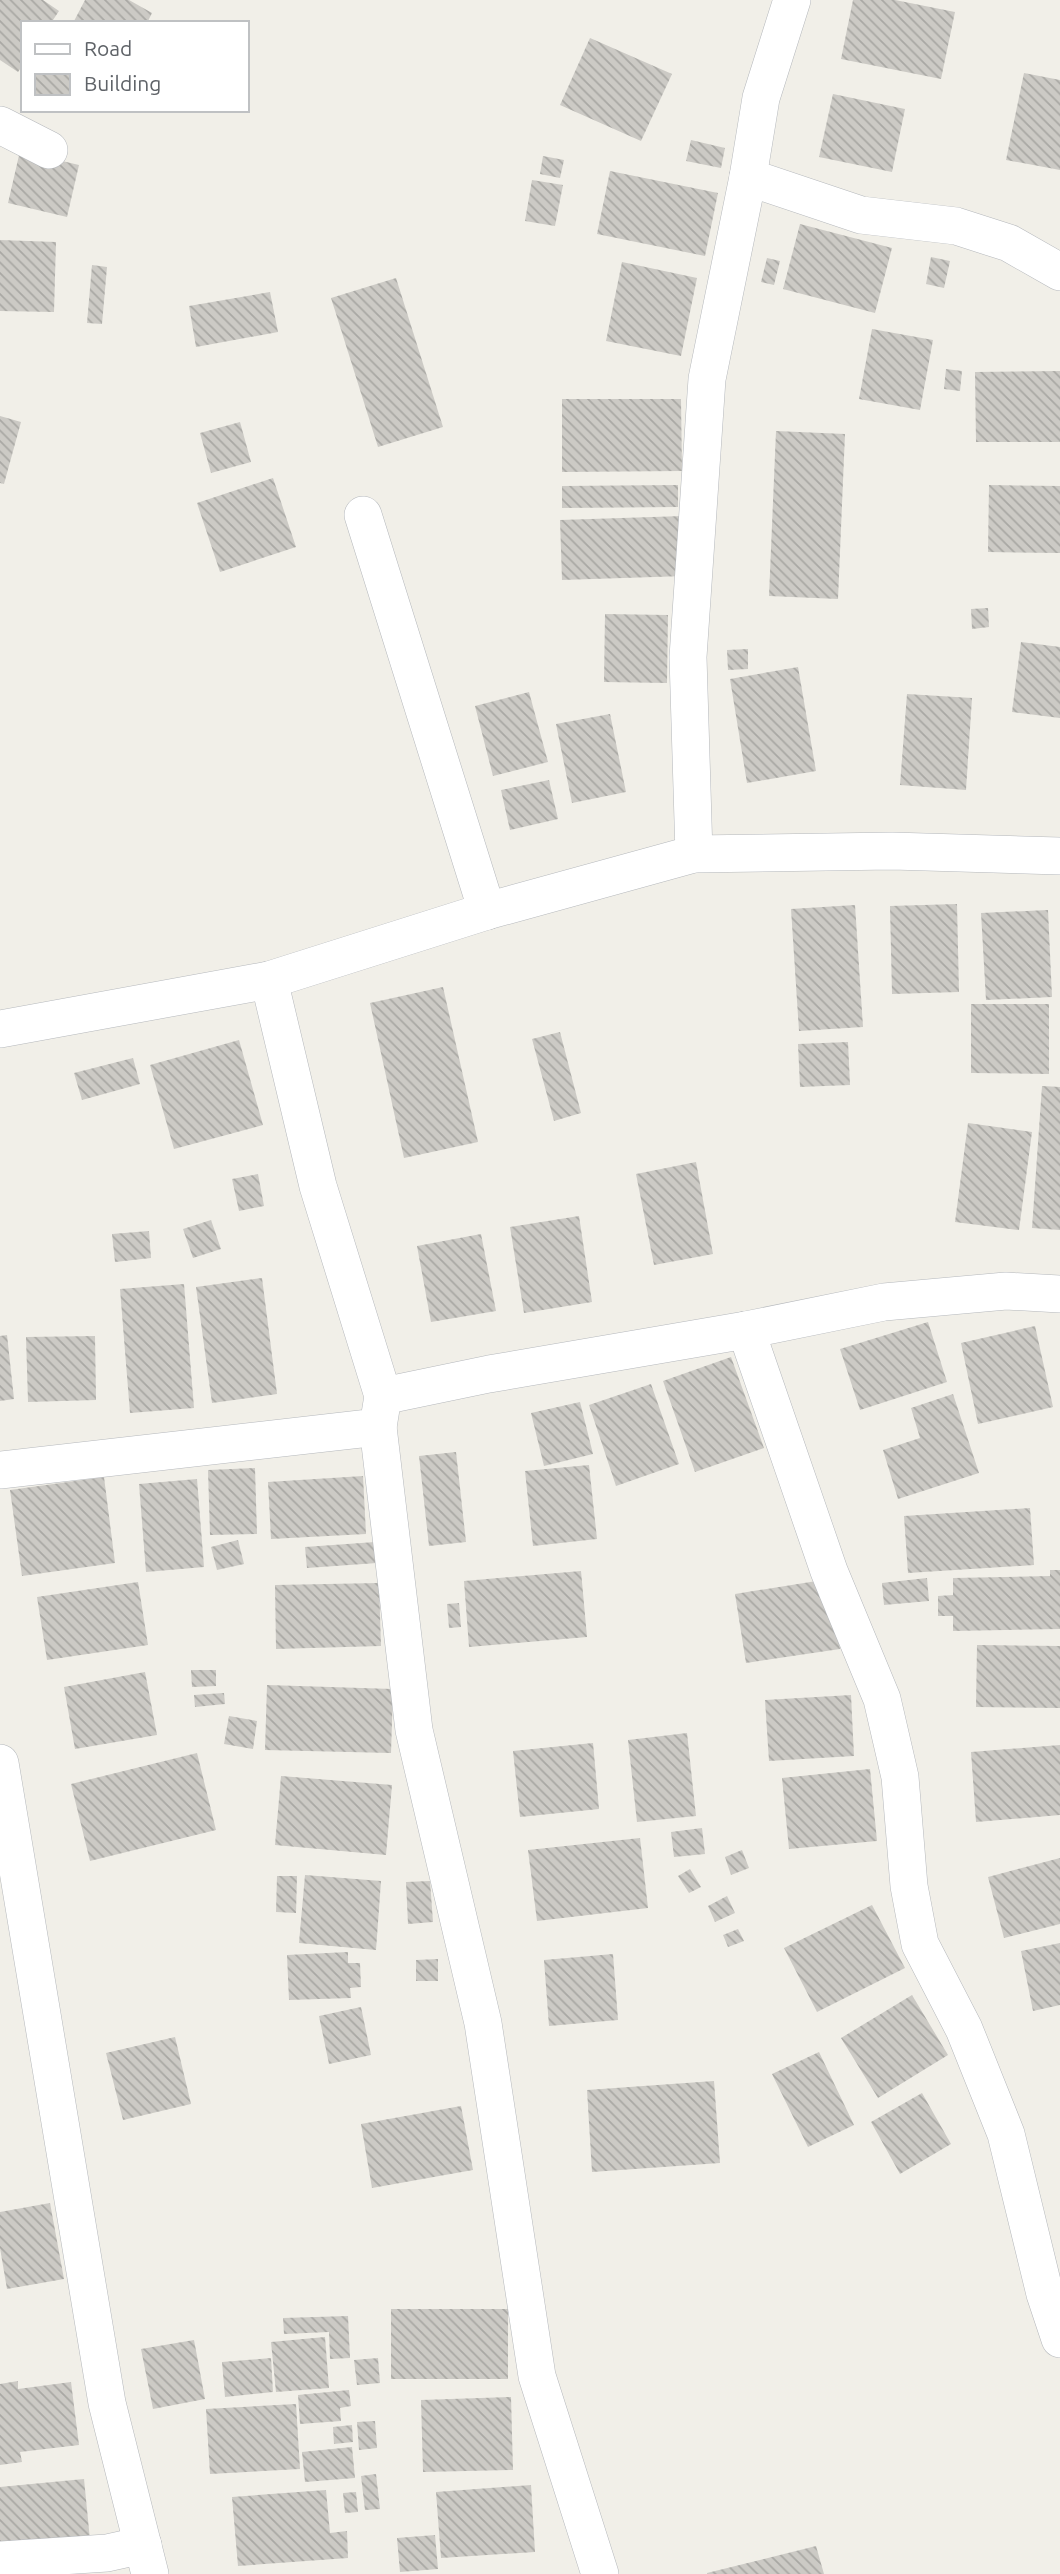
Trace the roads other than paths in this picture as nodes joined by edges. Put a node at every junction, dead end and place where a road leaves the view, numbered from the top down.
1 (792, 0) edge
2 (0, 125) edge
3 (49, 150) dead end
4 (748, 177) junction
5 (1060, 272) edge
6 (363, 514) dead end
7 (694, 854) junction
8 (1060, 856) edge
9 (487, 911) junction
10 (269, 980) junction
11 (0, 1030) edge
12 (1060, 1294) edge
13 (746, 1330) junction
14 (380, 1411) junction
15 (0, 1470) edge
16 (0, 1763) edge
17 (1060, 2339) edge
18 (0, 2560) edge
19 (146, 2560) edge
20 (600, 2574) edge

1 - 4 street
2 - 3 street
4 - 5 street
4 - 7 street
6 - 9 street
7 - 8 street
7 - 9 street
9 - 10 street
10 - 11 street
10 - 14 street
12 - 13 street
13 - 14 street
13 - 17 street
14 - 15 street
14 - 20 street
16 - 19 street
18 - 19 street

